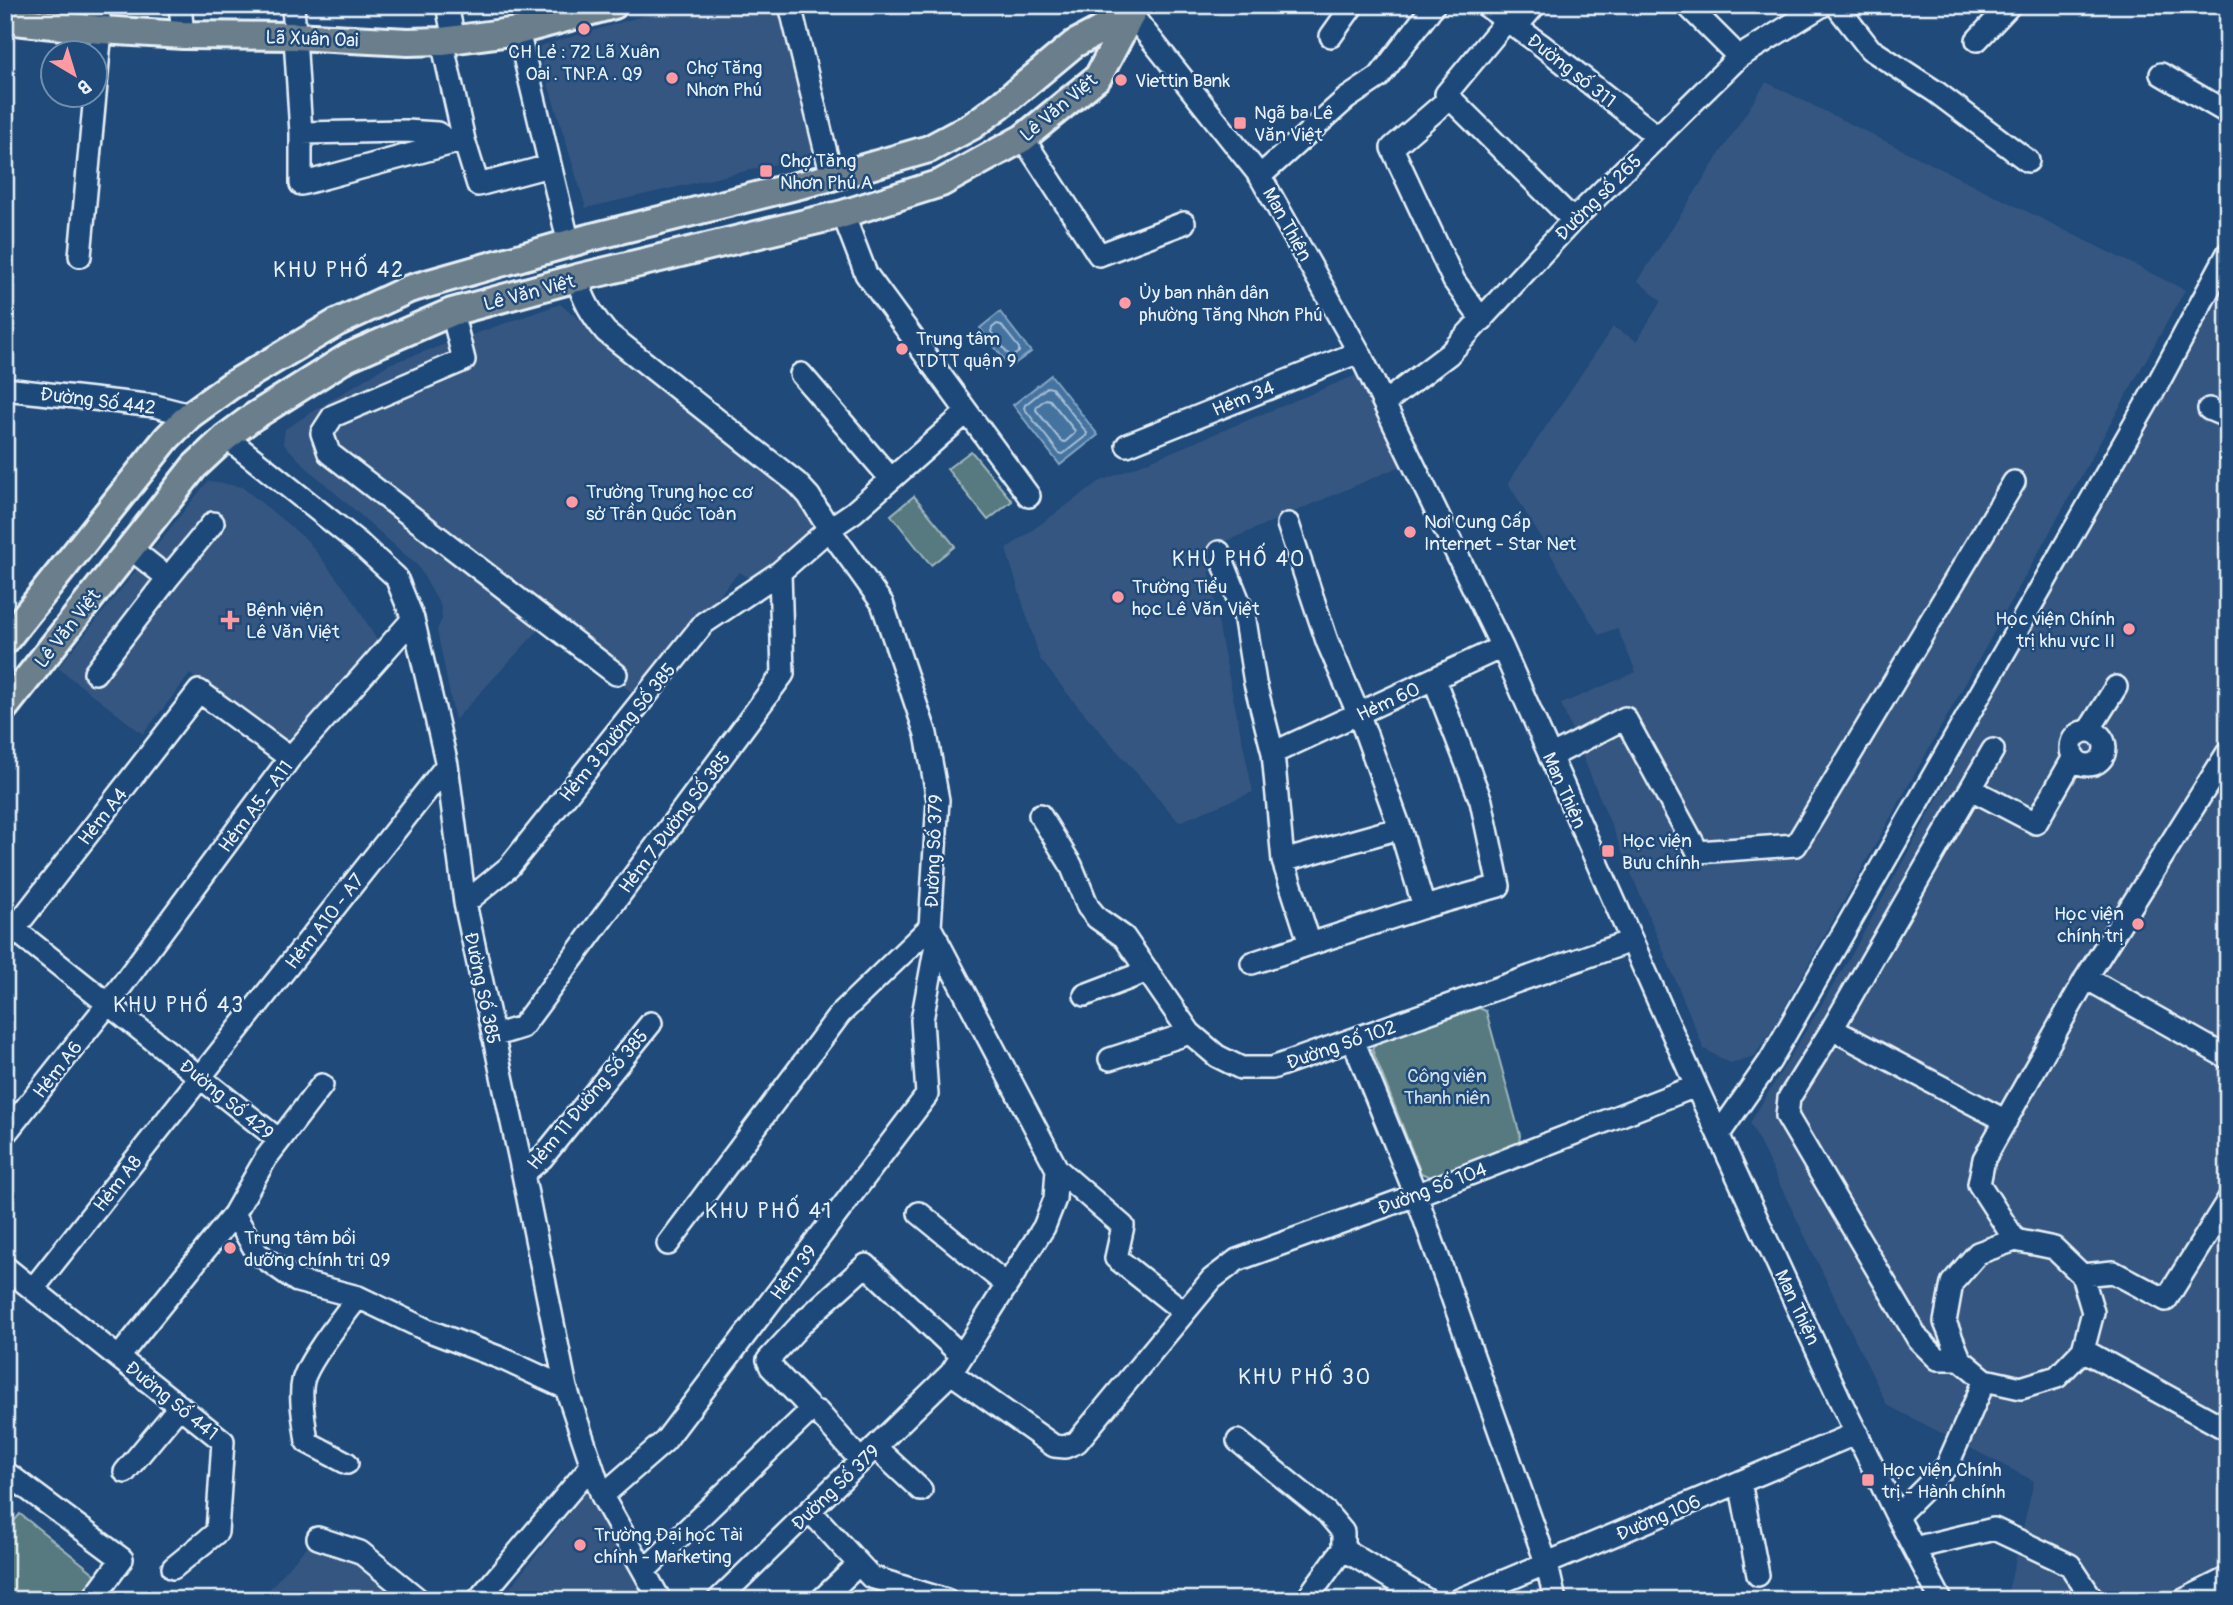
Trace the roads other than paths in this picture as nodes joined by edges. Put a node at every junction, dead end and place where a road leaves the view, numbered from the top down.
1 (180, 5) edge
2 (293, 5) edge
3 (447, 5) edge
4 (614, 5) edge
5 (790, 5) edge
6 (1353, 5) edge
7 (1434, 5) edge
8 (1485, 5) edge
9 (1535, 5) edge
10 (1687, 5) edge
11 (1823, 5) edge
12 (1836, 5) edge
13 (2010, 5) edge
14 (1131, 8) edge
15 (586, 9) edge
16 (99, 18) edge
17 (5, 20) edge
18 (1511, 24) junction
19 (518, 31) junction
20 (183, 35) junction
21 (294, 36) junction
22 (1331, 36) dead end
23 (448, 40) junction
24 (1977, 40) dead end
25 (1739, 57) junction
26 (2161, 74) dead end
27 (1448, 96) junction
28 (2228, 113) edge
29 (301, 133) junction
30 (1658, 137) junction
31 (1023, 138) junction
32 (458, 141) junction
33 (2028, 161) dead end
34 (549, 166) junction
35 (1260, 176) junction
36 (832, 177) junction
37 (843, 214) junction
38 (1573, 220) junction
39 (1184, 223) dead end
40 (569, 244) junction
41 (2228, 253) edge
42 (80, 256) dead end
43 (577, 278) junction
44 (452, 312) junction
45 (1482, 320) junction
46 (1359, 352) junction
47 (800, 374) dead end
48 (5, 389) edge
49 (1384, 402) junction
50 (967, 412) junction
51 (190, 415) junction
52 (226, 437) junction
53 (1127, 444) dead end
54 (891, 479) junction
55 (2014, 482) dead end
56 (1029, 496) dead end
57 (213, 523) dead end
58 (1289, 524) dead end
59 (829, 529) junction
60 (130, 548) junction
61 (1219, 552) dead end
62 (780, 572) junction
63 (167, 578) junction
64 (413, 619) junction
65 (5, 641) edge
66 (1503, 647) junction
67 (95, 673) dead end
68 (616, 674) dead end
69 (1434, 679) junction
70 (2116, 687) dead end
71 (5, 707) edge
72 (1359, 715) junction
73 (2089, 730) junction
74 (1993, 750) dead end
75 (2228, 752) edge
76 (1273, 753) junction
77 (1550, 757) junction
78 (2074, 757) junction
79 (290, 758) junction
80 (447, 765) junction
81 (1971, 789) junction
82 (1040, 815) dead end
83 (1399, 828) junction
84 (1283, 861) junction
85 (464, 903) junction
86 (1424, 907) junction
87 (8, 931) edge
88 (934, 933) junction
89 (1631, 940) junction
90 (1310, 944) junction
91 (1252, 963) dead end
92 (1149, 971) junction
93 (2086, 978) junction
94 (1084, 995) dead end
95 (108, 1004) junction
96 (651, 1023) dead end
97 (1832, 1029) junction
98 (1190, 1033) junction
99 (492, 1036) junction
100 (1353, 1040) junction
101 (2228, 1058) edge
102 (1110, 1059) dead end
103 (201, 1077) junction
104 (322, 1085) dead end
105 (1696, 1086) junction
106 (2006, 1121) junction
107 (5, 1134) edge
108 (1719, 1134) junction
109 (279, 1140) junction
110 (1057, 1169) junction
111 (523, 1174) junction
112 (1416, 1195) junction
113 (2228, 1200) edge
114 (919, 1213) dead end
115 (234, 1214) junction
116 (2015, 1240) junction
117 (668, 1244) dead end
118 (5, 1267) edge
119 (2082, 1275) junction
120 (1007, 1285) junction
121 (33, 1289) junction
122 (358, 1297) junction
123 (1184, 1312) junction
124 (2083, 1350) junction
125 (119, 1357) junction
126 (1960, 1359) junction
127 (956, 1364) junction
128 (1985, 1380) junction
129 (566, 1388) junction
130 (180, 1406) junction
131 (813, 1411) junction
132 (2228, 1430) edge
133 (1857, 1433) junction
134 (1238, 1441) dead end
135 (868, 1454) junction
136 (346, 1463) dead end
137 (591, 1466) junction
138 (125, 1472) dead end
139 (8, 1480) edge
140 (1741, 1482) junction
141 (922, 1490) dead end
142 (602, 1496) junction
143 (810, 1511) junction
144 (1897, 1516) junction
145 (318, 1538) dead end
146 (1913, 1548) junction
147 (1343, 1549) junction
148 (859, 1564) junction
149 (1547, 1565) junction
150 (173, 1568) dead end
151 (644, 1571) junction
152 (1758, 1575) dead end
153 (2228, 1578) edge
154 (657, 1598) edge
155 (92, 1600) edge
156 (419, 1600) edge
157 (478, 1600) edge
158 (719, 1600) edge
159 (821, 1600) edge
160 (946, 1600) edge
161 (1306, 1600) edge
162 (1427, 1600) edge
163 (1460, 1600) edge
164 (1555, 1600) edge
165 (1941, 1600) edge
166 (2094, 1600) edge
167 (2184, 1600) edge

1 - 20 street
2 - 21 street
3 - 23 street
4 - 15 main road, Lã Xuân Oai
5 - 36 street
6 - 22 street
7 - 35 street
8 - 18 street, Đường số 311
9 - 18 street
10 - 25 street
11 - 25 street, Đường số 265
12 - 33 street
13 - 24 street
14 - 31 main road, Lê Văn Việt
14 - 35 street, Man Thiện
14 - 36 main road, Lê Văn Việt
15 - 19 main road, Lã Xuân Oai
16 - 17 main road, Lã Xuân Oai
16 - 20 main road, Lã Xuân Oai
16 - 42 street
18 - 27 street
18 - 30 street, Đường số 311
19 - 23 main road, Lã Xuân Oai
19 - 34 street
20 - 21 main road, Lã Xuân Oai
21 - 23 main road, Lã Xuân Oai
21 - 29 street
23 - 32 street
25 - 30 street, Đường số 265
26 - 28 street
27 - 38 street
27 - 45 street
29 - 32 street
29 - 32 street
30 - 38 street, Đường số 265
31 - 37 main road, Lê Văn Việt
31 - 39 street
32 - 34 street
34 - 40 street
35 - 46 street, Man Thiện
36 - 37 main road
36 - 40 main road, Lê Văn Việt
37 - 43 main road, Lê Văn Việt
37 - 50 street
38 - 45 street, Đường số 265
40 - 43 main road
40 - 51 main road, Lê Văn Việt
41 - 108 street
43 - 44 main road, Lê Văn Việt
43 - 59 street, Đường Số 379
44 - 52 main road, Lê Văn Việt
44 - 68 street
45 - 49 street, Đường số 265
46 - 49 street, Man Thiện
46 - 53 street, Hẻm 34
47 - 54 street
48 - 51 street, Đường Số 442
49 - 66 street, Man Thiện
50 - 54 street, Hẻm 3 Đường Số 385
50 - 56 street
51 - 52 main road
51 - 65 main road, Lê Văn Việt
52 - 60 main road, Lê Văn Việt
52 - 64 street, Đường Số 385
54 - 59 street, Hẻm 3 Đường Số 385
55 - 77 street
57 - 63 street
58 - 72 street
59 - 62 street, Hẻm 3 Đường Số 385
59 - 88 street, Đường Số 379
60 - 63 street
60 - 71 main road, Lê Văn Việt
61 - 76 street
62 - 85 street, Hẻm 3 Đường Số 385
62 - 99 street, Hẻm 7 Đường Số 385
63 - 67 street
64 - 79 street, Hẻm A5 - A11
64 - 80 street, Đường Số 385
66 - 69 street, Hẻm 60
66 - 77 street, Man Thiện
69 - 72 street, Hẻm 60
69 - 86 street
70 - 73 street
72 - 76 street, Hẻm 60
72 - 83 street
73 - 78 street
73 - 78 street
74 - 81 street
75 - 93 street
76 - 84 street
77 - 89 street, Man Thiện
78 - 81 street
79 - 87 street, Hẻm A4
79 - 95 street, Hẻm A5 - A11
80 - 85 street, Đường Số 385
80 - 103 street, Hẻm A10 - A7
81 - 97 street
82 - 92 street, Đường Số 102
83 - 84 street
83 - 86 street
84 - 90 street
85 - 99 street, Đường Số 385
86 - 90 street
87 - 95 street, Đường Số 429
88 - 110 street
88 - 117 street
88 - 142 street, Hẻm 39
89 - 100 street, Đường Số 102
89 - 105 street, Man Thiện
90 - 91 street
92 - 94 street
92 - 98 street, Đường Số 102
93 - 101 street
93 - 106 street
95 - 103 street, Đường Số 429
95 - 107 street, Hẻm A6
96 - 111 street, Hẻm 11 Đường Số 385
97 - 106 street
97 - 126 street
98 - 100 street, Đường Số 102
98 - 102 street
99 - 111 street, Đường Số 385
100 - 112 street
103 - 109 street, Đường Số 429
103 - 121 street, Hẻm A8
104 - 109 street
105 - 108 street, Man Thiện
105 - 112 street, Đường Số 104
106 - 116 street
108 - 133 street, Man Thiện
109 - 115 street, Đường Số 429
110 - 120 street, Đường Số 379
110 - 123 street
111 - 129 street, Đường Số 385
112 - 123 street, Đường Số 104
112 - 149 street
113 - 119 street
114 - 120 street
115 - 122 street
115 - 125 street, Đường Số 429
116 - 119 street
116 - 126 street
118 - 121 street, Đường Số 441
119 - 124 street
120 - 127 street, Đường Số 379
121 - 125 street, Đường Số 441
122 - 129 street
122 - 136 street
123 - 127 street
124 - 128 street
124 - 132 street
125 - 130 street, Đường Số 441
126 - 128 street
127 - 131 street
127 - 135 street, Đường Số 379
128 - 144 street
129 - 137 street, Đường Số 385
130 - 138 street
130 - 150 street, Đường Số 441
131 - 135 street
131 - 151 street
133 - 140 street, Đường 106
133 - 144 street, Man Thiện
134 - 147 street
135 - 141 street
135 - 143 street, Đường Số 379
137 - 142 street, Đường Số 385
137 - 157 street
139 - 155 street
140 - 149 street, Đường 106
140 - 152 street
142 - 151 street, Đường Số 385
143 - 148 street
143 - 158 street, Đường Số 379
144 - 146 street, Man Thiện
145 - 156 street
146 - 165 street, Man Thiện
146 - 166 street
147 - 161 street
147 - 162 street
148 - 159 street
148 - 160 street
149 - 163 street, Đường 106
149 - 164 street
151 - 154 street, Đường Số 385
153 - 167 street

